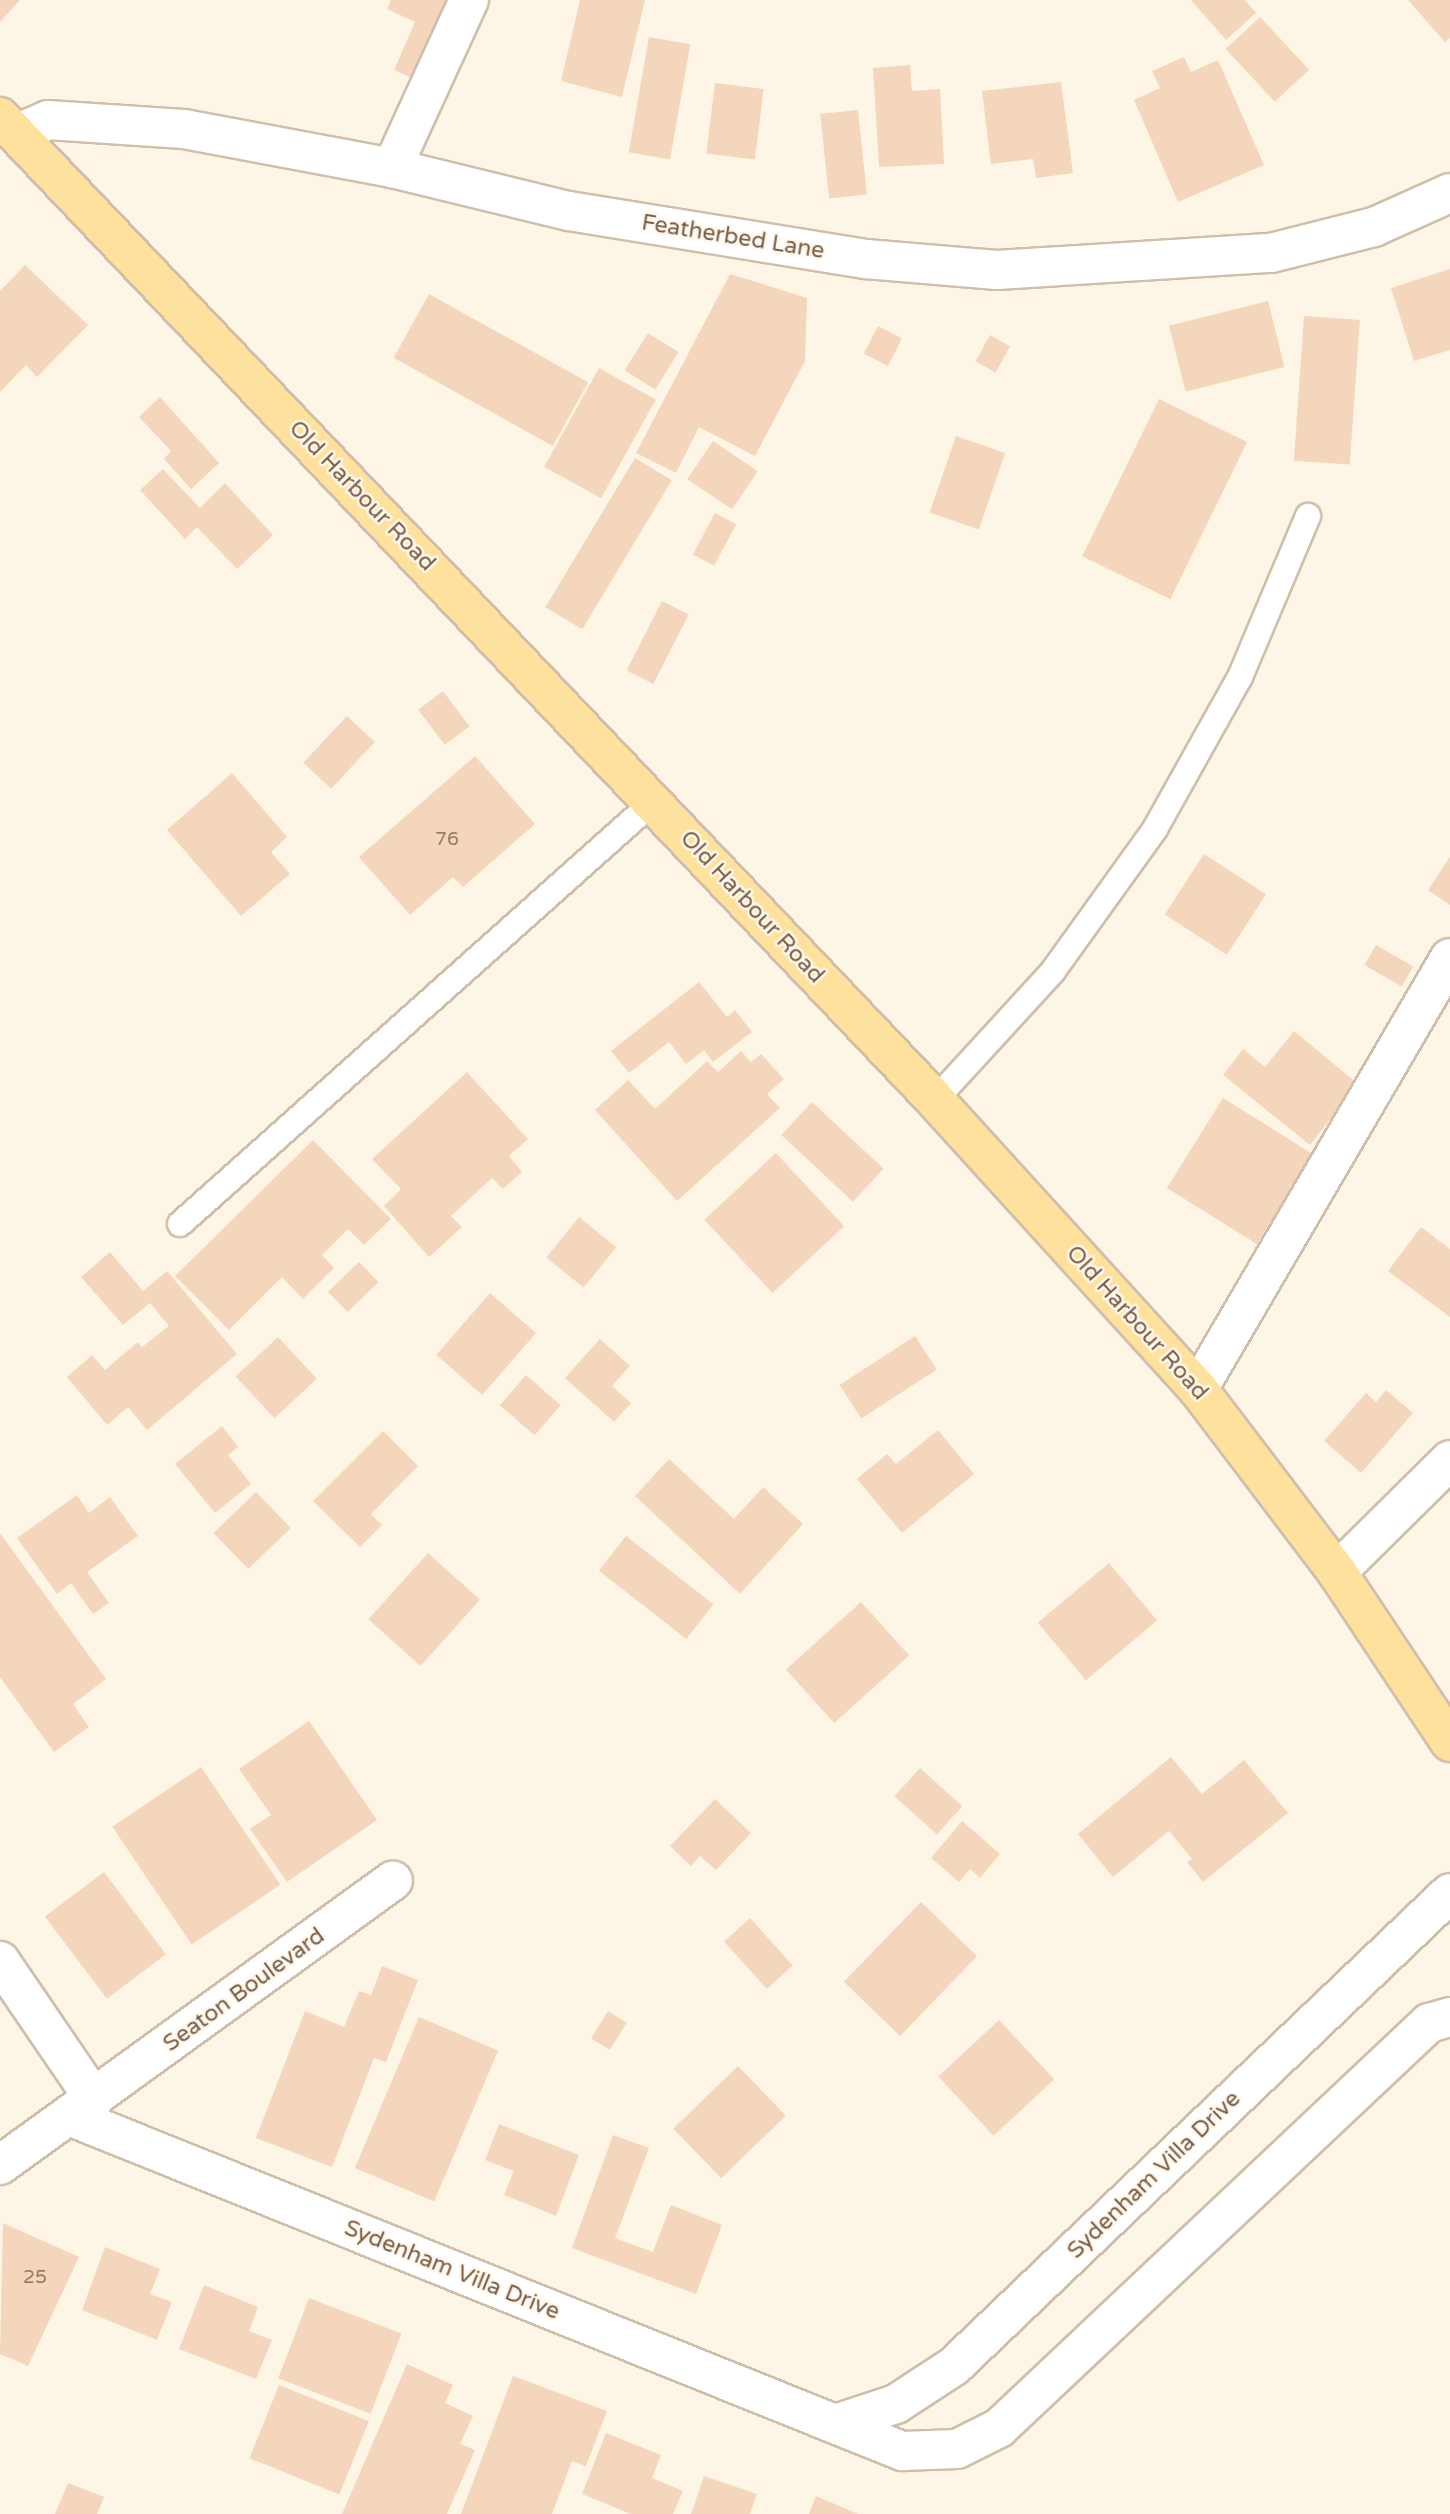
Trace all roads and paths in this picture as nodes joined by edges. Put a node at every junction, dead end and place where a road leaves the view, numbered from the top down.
1 (469, 0) edge
2 (9, 125) edge
3 (392, 168) junction
4 (1450, 193) edge
5 (1308, 516) dead end
6 (653, 802) junction
7 (1450, 958) edge
8 (935, 1100) junction
9 (180, 1224) dead end
10 (1198, 1389) junction
11 (1450, 1460) edge
12 (1337, 1572) junction
13 (1450, 1742) edge
14 (393, 1881) dead end
15 (1450, 1892) edge
16 (0, 1961) edge
17 (1450, 2017) edge
18 (81, 2108) junction
19 (0, 2165) edge
20 (835, 2424) junction

1 - 3 street
2 - 3 street, Featherbed Lane
2 - 6 main road, Old Harbour Road
3 - 4 street, Featherbed Lane
5 - 8 lane
6 - 8 main road, Old Harbour Road
6 - 9 lane
7 - 10 street
8 - 10 main road, Old Harbour Road
10 - 12 main road, Old Harbour Road
11 - 12 street
12 - 13 main road, Old Harbour Road
14 - 18 street, Seaton Boulevard
15 - 20 street, Sydenham Villa Drive
16 - 18 street
17 - 20 street, Sydenham Villa Drive
18 - 19 street, Seaton Boulevard
18 - 20 street, Sydenham Villa Drive

